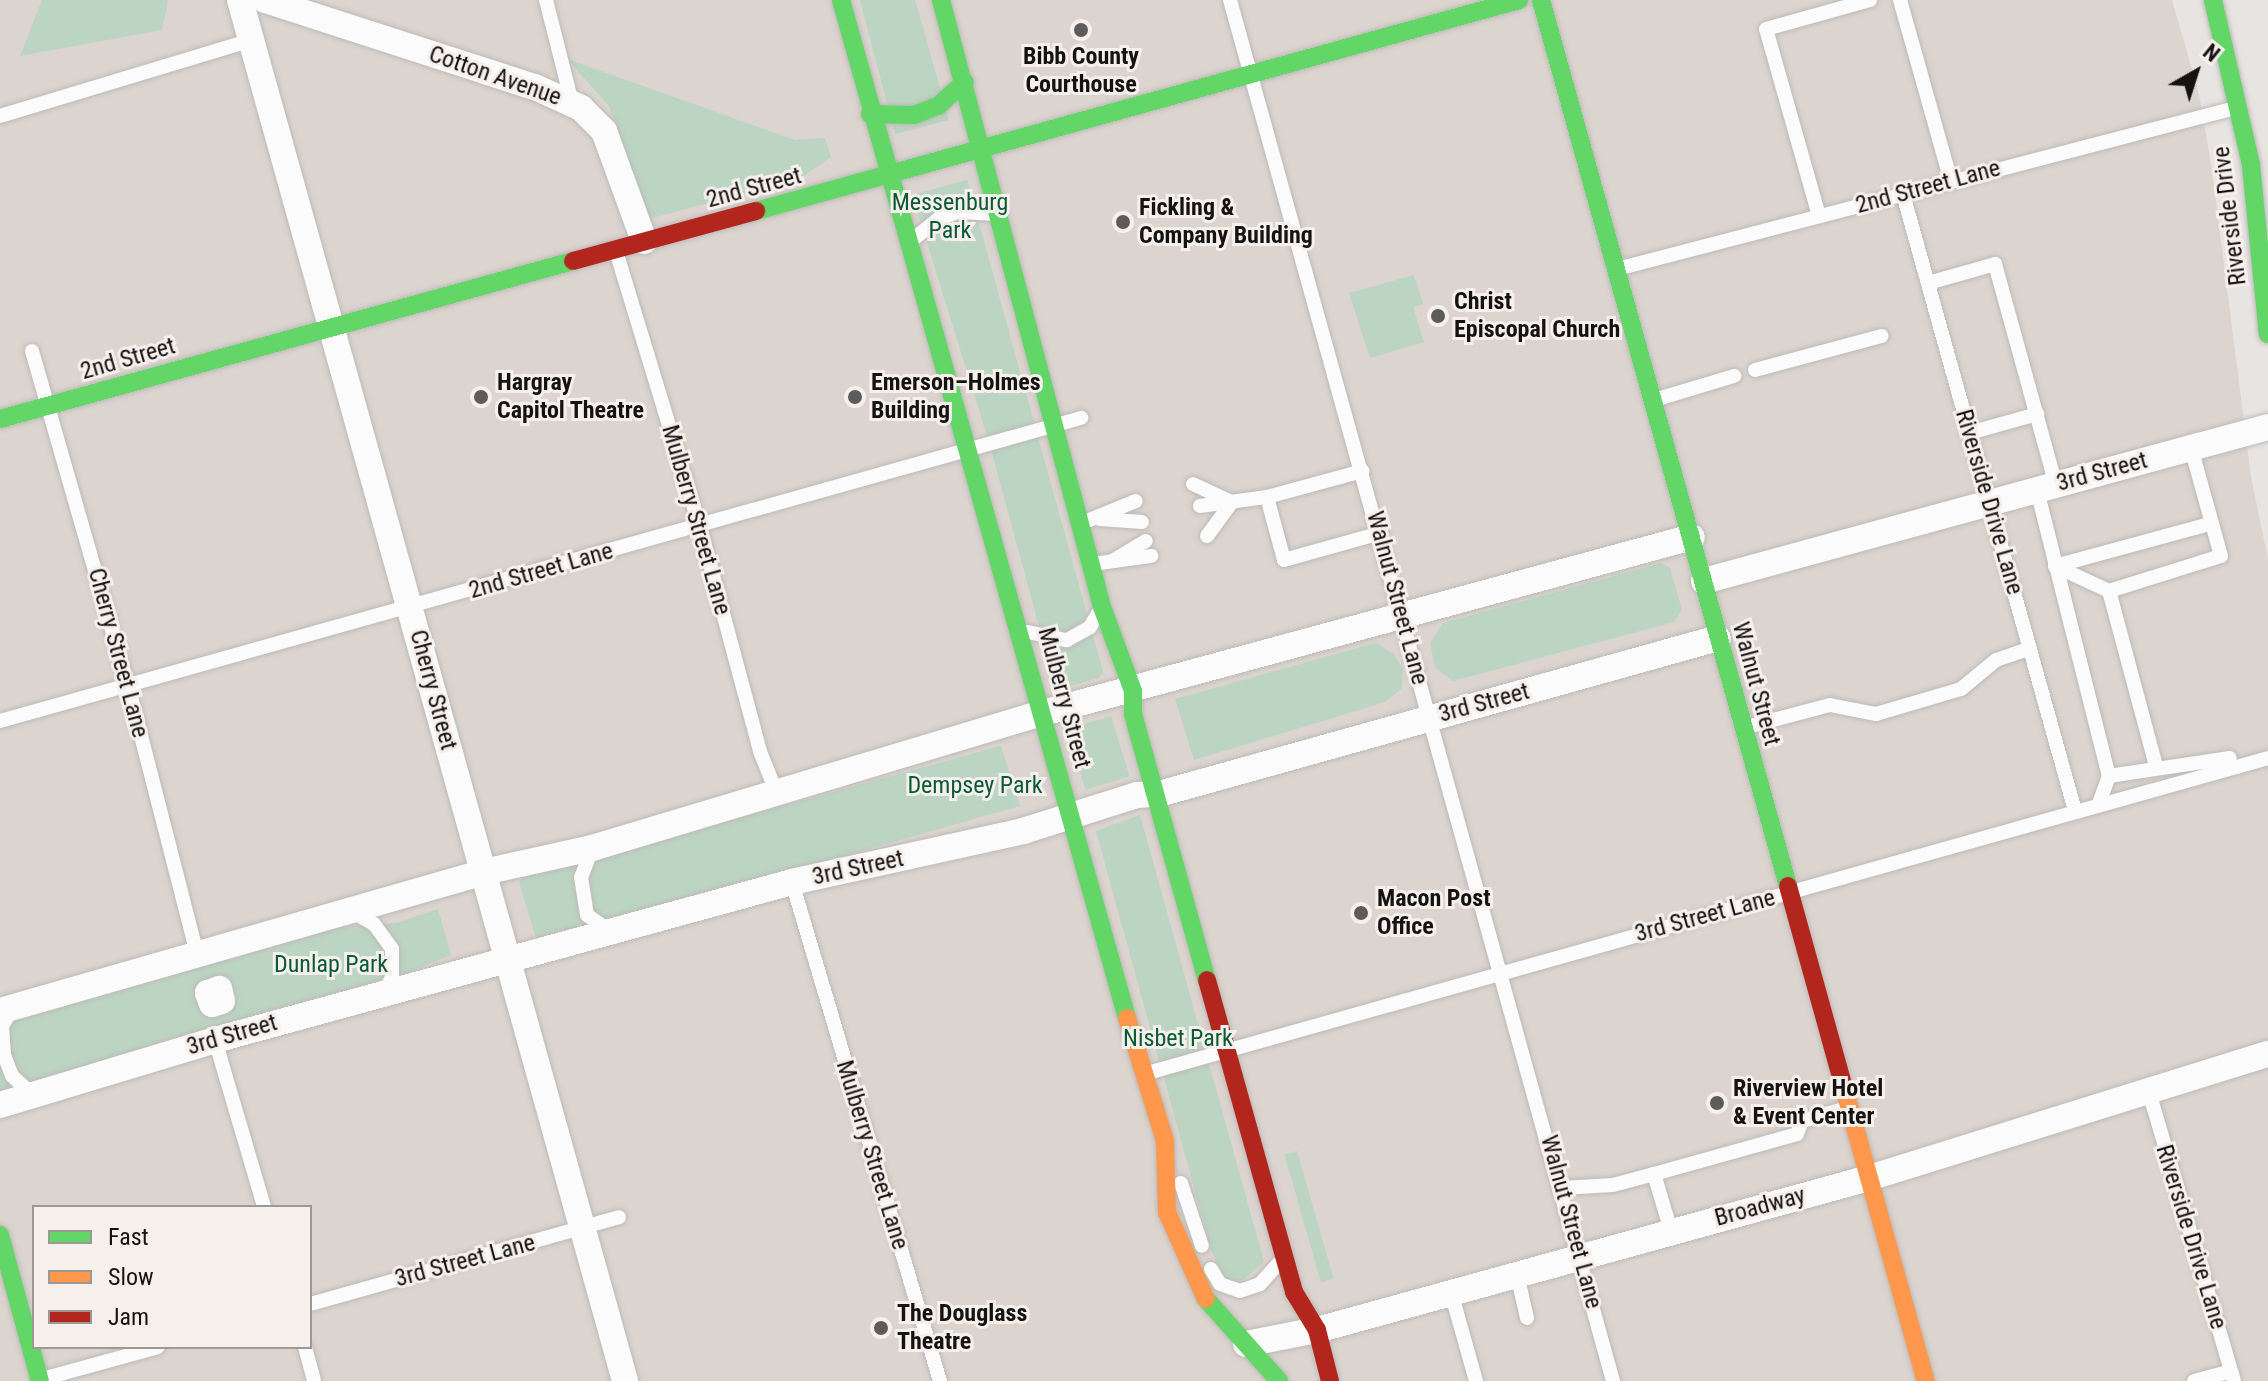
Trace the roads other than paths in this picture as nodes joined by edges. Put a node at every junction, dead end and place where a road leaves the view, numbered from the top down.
1 (240, 0) edge
2 (265, 0) edge
3 (546, 0) edge
4 (841, 0) edge
5 (941, 0) edge
6 (1230, 0) edge
7 (1519, 0) edge
8 (1541, 0) edge
9 (1870, 0) edge
10 (1900, 0) edge
11 (2213, 0) edge
12 (251, 40) junction
13 (1249, 73) junction
14 (965, 82) junction
15 (572, 103) junction
16 (2240, 107) junction
17 (870, 114) junction
18 (0, 116) edge
19 (984, 148) junction
20 (886, 175) junction
21 (1951, 181) junction
22 (1903, 194) junction
23 (1001, 215) junction
24 (1819, 216) junction
25 (644, 241) junction
26 (907, 245) junction
27 (615, 249) junction
28 (1616, 270) junction
29 (1928, 283) junction
30 (329, 331) junction
31 (2268, 334) edge
32 (1882, 336) dead end
33 (32, 351) dead end
34 (1755, 370) dead end
35 (1734, 376) dead end
36 (1653, 400) junction
37 (50, 406) junction
38 (2037, 414) junction
39 (1081, 418) dead end
40 (0, 419) edge
41 (1054, 425) junction
42 (2268, 427) edge
43 (1969, 433) junction
44 (969, 447) junction
45 (2191, 448) junction
46 (1363, 471) junction
47 (2046, 487) junction
48 (1267, 497) junction
49 (1232, 502) junction
50 (1990, 503) junction
51 (1100, 519) junction
52 (1080, 524) junction
53 (2210, 524) junction
54 (700, 527) junction
55 (1206, 529) dead end
56 (1381, 533) junction
57 (1692, 537) junction
58 (1146, 541) dead end
59 (1151, 556) dead end
60 (1114, 560) junction
61 (1092, 564) junction
62 (2055, 566) junction
63 (1704, 581) junction
64 (2109, 591) junction
65 (411, 607) junction
66 (1102, 607) junction
67 (1405, 617) junction
68 (1020, 629) junction
69 (1718, 638) junction
70 (2030, 648) junction
71 (128, 685) junction
72 (1133, 691) junction
73 (1043, 713) junction
74 (1427, 718) junction
75 (0, 721) edge
76 (1743, 728) junction
77 (2230, 758) dead end
78 (2268, 758) edge
79 (2156, 766) junction
80 (2109, 776) junction
81 (776, 791) junction
82 (1159, 794) junction
83 (2099, 804) junction
84 (2075, 811) junction
85 (1072, 816) junction
86 (592, 848) junction
87 (484, 872) junction
88 (792, 882) junction
89 (1789, 894) junction
90 (354, 913) junction
91 (617, 934) junction
92 (198, 957) junction
93 (508, 963) junction
94 (1503, 972) junction
95 (384, 993) junction
96 (6, 1010) edge
97 (215, 1040) junction
98 (1227, 1050) junction
99 (2268, 1054) edge
100 (1142, 1074) junction
101 (2149, 1092) junction
102 (32, 1094) junction
103 (0, 1105) edge
104 (1850, 1108) junction
105 (1165, 1141) junction
106 (1654, 1174) junction
107 (1869, 1178) junction
108 (1562, 1188) junction
109 (263, 1205) edge
110 (619, 1217) dead end
111 (582, 1229) junction
112 (1671, 1231) junction
113 (0, 1235) edge
114 (1283, 1240) junction
115 (1581, 1256) junction
116 (1517, 1274) junction
117 (1451, 1292) junction
118 (312, 1303) edge
119 (1527, 1318) dead end
120 (1317, 1330) junction
121 (1246, 1344) junction
122 (151, 1349) edge
123 (306, 1349) edge
124 (2232, 1376) edge
125 (38, 1381) edge
126 (314, 1381) edge
127 (625, 1381) edge
128 (940, 1381) edge
129 (1279, 1381) edge
130 (1330, 1381) edge
131 (1476, 1381) edge
132 (1613, 1381) edge
133 (1926, 1381) edge
134 (2194, 1381) edge

1 - 12 street, Cherry Street
2 - 15 street, Cotton Avenue
3 - 15 lane
4 - 17 main road, Mulberry Street
5 - 14 main road
6 - 13 lane, Walnut Street Lane
7 - 13 main road, 2nd Street
8 - 28 main road, Walnut Street
9 - 24 lane
10 - 21 lane
11 - 16 main road, Riverside Drive
12 - 18 lane
12 - 30 street, Cherry Street
13 - 19 main road, 2nd Street
13 - 46 lane, Walnut Street Lane
14 - 17 main road
14 - 19 main road
15 - 25 street, Cotton Avenue
16 - 21 lane, 2nd Street Lane
16 - 31 main road, Riverside Drive
17 - 20 main road, Mulberry Street
19 - 20 main road, 2nd Street
19 - 23 main road
20 - 25 main road, 2nd Street
20 - 26 main road, Mulberry Street
21 - 22 lane, 2nd Street Lane
22 - 24 lane, 2nd Street Lane
22 - 29 lane, Riverside Drive Lane
23 - 26 lane
23 - 41 main road
24 - 28 lane, 2nd Street Lane
25 - 27 main road, 2nd Street
26 - 44 main road, Mulberry Street
27 - 30 main road, 2nd Street
27 - 54 lane, Mulberry Street Lane
28 - 36 main road, Walnut Street
29 - 38 lane
29 - 43 lane, Riverside Drive Lane
30 - 37 main road, 2nd Street
30 - 65 street, Cherry Street
32 - 34 lane
33 - 37 lane, Cherry Street Lane
35 - 36 lane
36 - 57 main road, Walnut Street
37 - 40 main road, 2nd Street
37 - 71 lane, Cherry Street Lane
38 - 43 lane
38 - 47 lane
39 - 41 lane, 2nd Street Lane
41 - 44 lane, 2nd Street Lane
41 - 52 main road
42 - 45 street, 3rd Street
43 - 50 lane, Riverside Drive Lane
44 - 54 lane, 2nd Street Lane
44 - 68 main road, Mulberry Street
45 - 47 street, 3rd Street
45 - 53 lane
46 - 48 lane
46 - 56 lane, Walnut Street Lane
47 - 50 street, 3rd Street
47 - 62 lane
48 - 49 lane
48 - 56 lane
49 - 49 lane
49 - 55 lane
50 - 63 street, 3rd Street
50 - 70 lane, Riverside Drive Lane
51 - 51 lane
51 - 52 lane
52 - 61 main road
53 - 62 lane
53 - 64 lane
54 - 65 lane, 2nd Street Lane
54 - 81 lane, Mulberry Street Lane
56 - 67 lane, Walnut Street Lane
57 - 63 main road, Walnut Street
57 - 67 street
58 - 60 lane
59 - 60 lane
60 - 61 lane
61 - 66 main road
62 - 64 lane
62 - 80 lane
63 - 69 main road, Walnut Street
64 - 79 lane
65 - 71 lane, 2nd Street Lane
65 - 87 street, Cherry Street
66 - 68 lane
66 - 72 main road
67 - 72 street
67 - 74 lane, Walnut Street Lane
68 - 73 main road, Mulberry Street
69 - 74 street, 3rd Street
69 - 76 main road, Walnut Street
70 - 76 lane
70 - 84 lane, Riverside Drive Lane
71 - 75 lane, 2nd Street Lane
71 - 92 lane, Cherry Street Lane
72 - 73 street
72 - 82 main road
73 - 81 street
73 - 85 main road, Mulberry Street
74 - 82 street, 3rd Street
74 - 94 lane, Walnut Street Lane
76 - 89 main road, Walnut Street
77 - 79 lane
78 - 83 lane, 3rd Street Lane
79 - 80 lane
80 - 83 lane
81 - 86 street
82 - 85 street, 3rd Street
82 - 98 main road
83 - 84 lane, 3rd Street Lane
84 - 89 lane, 3rd Street Lane
85 - 88 street, 3rd Street
85 - 100 main road, Mulberry Street
86 - 87 street
86 - 91 lane
87 - 90 street
87 - 93 street, Cherry Street
88 - 91 street, 3rd Street
88 - 128 lane, Mulberry Street Lane
89 - 94 lane, 3rd Street Lane
89 - 104 main road, Walnut Street
90 - 92 street
90 - 95 lane
91 - 93 street, 3rd Street
92 - 96 street
93 - 95 street, 3rd Street
93 - 111 street, Cherry Street
94 - 98 lane, 3rd Street Lane
94 - 108 lane, Walnut Street Lane
95 - 97 street, 3rd Street
96 - 102 lane
97 - 102 street, 3rd Street
97 - 109 lane
98 - 100 lane, 3rd Street Lane
98 - 114 main road
99 - 101 street, Broadway
100 - 105 main road, Mulberry Street
101 - 107 street, Broadway
101 - 124 lane, Riverside Drive Lane
102 - 103 street, 3rd Street
104 - 106 lane
104 - 107 main road, Walnut Street
105 - 114 lane
105 - 121 main road, Mulberry Street
106 - 108 lane
106 - 112 lane
107 - 112 street, Broadway
107 - 133 main road, Walnut Street
108 - 115 lane, Walnut Street Lane
110 - 111 lane, 3rd Street Lane
111 - 118 lane, 3rd Street Lane
111 - 127 street, Cherry Street
112 - 115 street, Broadway
113 - 125 main road
114 - 120 main road
115 - 116 street, Broadway
115 - 132 lane, Walnut Street Lane
116 - 117 street, Broadway
116 - 119 lane
117 - 120 street, Broadway
117 - 131 lane
120 - 121 street, Broadway
120 - 130 main road
121 - 129 main road, Mulberry Street
122 - 125 lane
123 - 126 lane
124 - 134 lane

